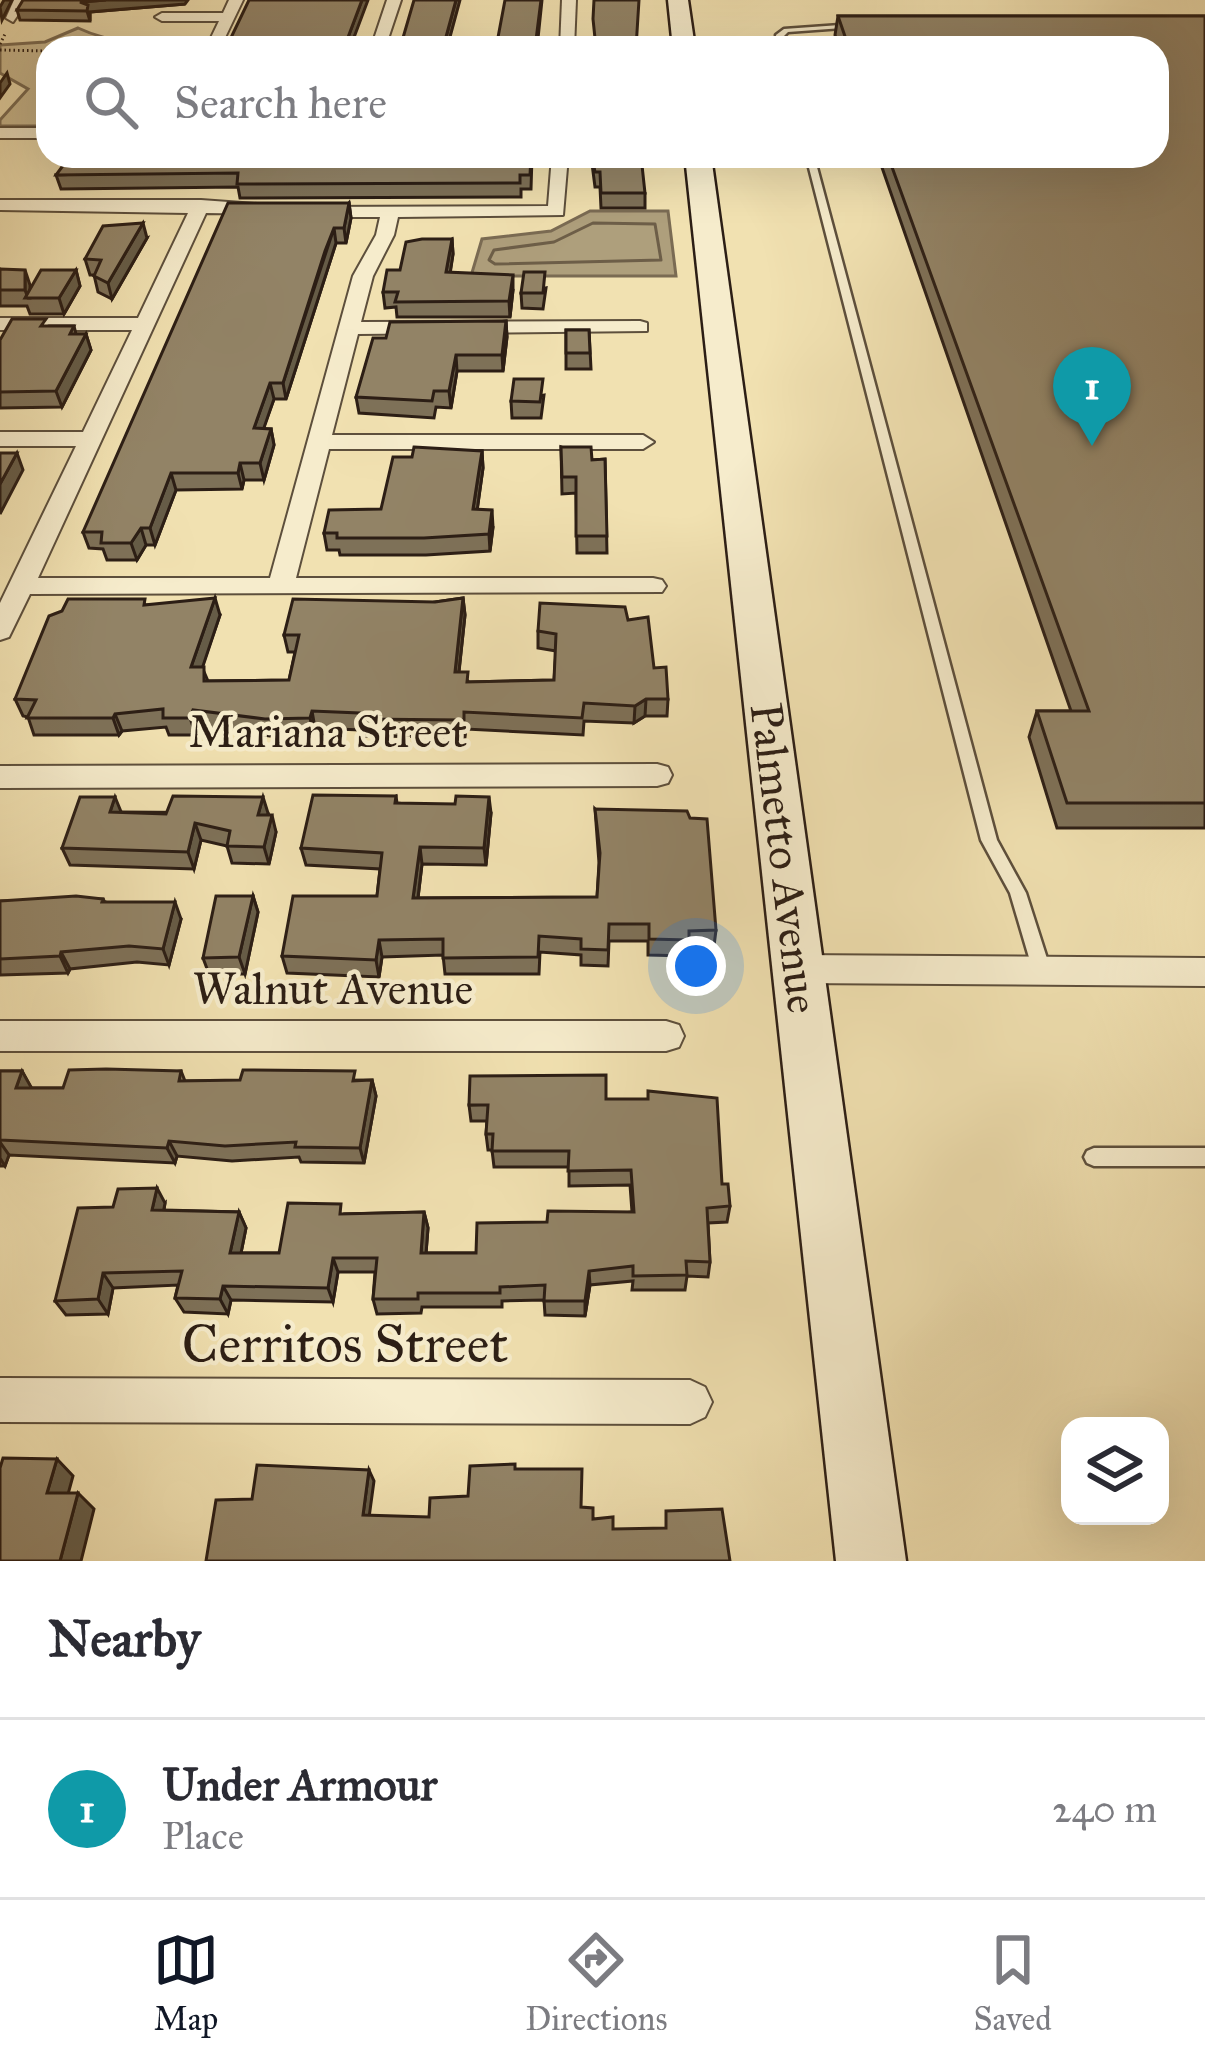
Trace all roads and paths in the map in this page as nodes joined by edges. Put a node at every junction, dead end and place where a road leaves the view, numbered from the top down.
1 (21, 0) edge
2 (236, 0) edge
3 (394, 0) edge
4 (569, 0) edge
5 (679, 0) edge
6 (162, 17) dead end
7 (224, 17) junction
8 (13, 18) edge
9 (855, 26) edge
10 (217, 36) edge
11 (382, 36) edge
12 (567, 36) edge
13 (683, 36) edge
14 (780, 36) edge
15 (0, 50) edge
16 (36, 51) edge
17 (0, 133) edge
18 (36, 133) edge
19 (559, 168) edge
20 (699, 168) edge
21 (813, 168) edge
22 (0, 205) edge
23 (21, 205) junction
24 (201, 205) junction
25 (390, 212) junction
26 (1, 232) edge
27 (0, 324) edge
28 (145, 324) junction
29 (640, 327) dead end
30 (349, 328) junction
31 (0, 439) edge
32 (89, 440) junction
33 (320, 442) junction
34 (643, 442) dead end
35 (23, 586) junction
36 (281, 586) junction
37 (653, 586) dead end
38 (0, 631) edge
39 (657, 775) dead end
40 (0, 777) edge
41 (798, 969) junction
42 (1042, 970) junction
43 (1205, 972) edge
44 (0, 1036) edge
45 (666, 1036) dead end
46 (1094, 1157) dead end
47 (1205, 1157) edge
48 (0, 1400) edge
49 (690, 1402) dead end
50 (871, 1561) edge

1 - 8 street
2 - 7 street
3 - 11 street
4 - 12 street
5 - 13 street
6 - 7 street
7 - 10 street
9 - 14 lane
15 - 16 path
17 - 18 street
19 - 25 street
20 - 41 street, Palmetto Avenue
21 - 42 lane
22 - 23 street
23 - 24 street
23 - 26 street
24 - 25 street
24 - 28 street
25 - 30 street
27 - 28 street
28 - 32 street
29 - 30 street
30 - 33 street
31 - 32 street
32 - 35 street
33 - 34 street
33 - 36 street
35 - 36 street
35 - 38 street
36 - 37 street
39 - 40 street, Mariana Street
41 - 42 street
41 - 50 street, Palmetto Avenue
42 - 43 street
44 - 45 street, Walnut Avenue
46 - 47 lane
48 - 49 street, Cerritos Street

